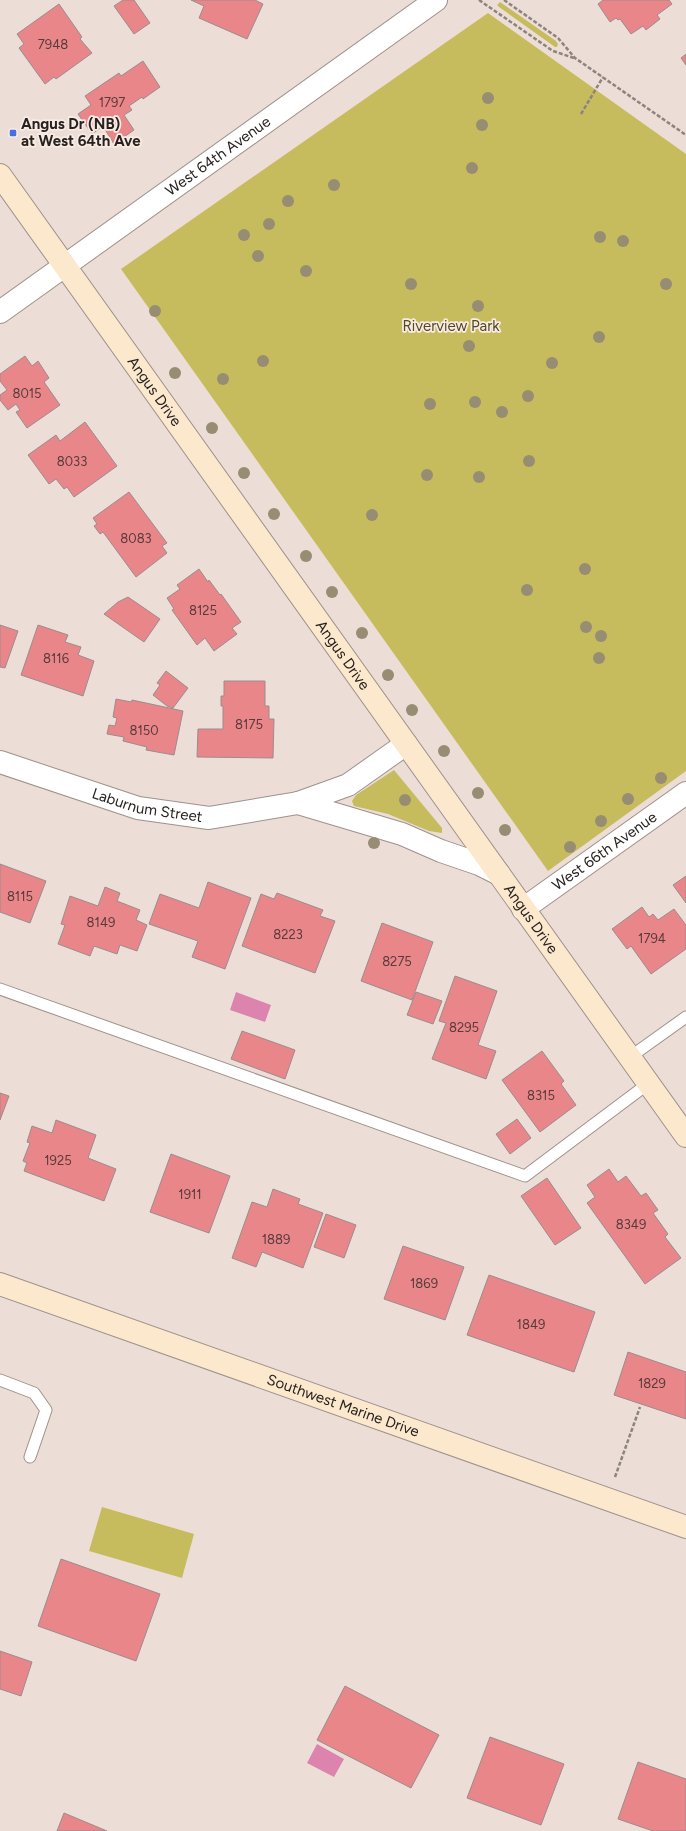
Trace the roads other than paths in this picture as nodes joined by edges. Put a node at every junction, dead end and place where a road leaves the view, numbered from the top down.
1 (436, 0) edge
2 (0, 175) edge
3 (64, 265) junction
4 (0, 312) edge
5 (406, 744) junction
6 (0, 762) edge
7 (686, 793) edge
8 (298, 803) junction
9 (499, 874) junction
10 (523, 909) junction
11 (0, 989) edge
12 (686, 1017) edge
13 (630, 1057) junction
14 (649, 1083) junction
15 (686, 1136) edge
16 (0, 1284) edge
17 (0, 1380) edge
18 (30, 1457) dead end
19 (686, 1527) edge

1 - 3 street, West 64th Avenue
2 - 3 street, Angus Drive
3 - 4 street, West 64th Avenue
3 - 5 street, Angus Drive
5 - 8 street, Laburnum Street
5 - 9 street, Angus Drive
6 - 8 street, Laburnum Street
7 - 10 street, West 66th Avenue
8 - 9 street, Laburnum Street
9 - 10 street, Angus Drive
10 - 13 street, Angus Drive
11 - 14 lane
12 - 13 lane
13 - 14 street, Angus Drive
14 - 15 street, Angus Drive
16 - 19 street, Southwest Marine Drive
17 - 18 lane

